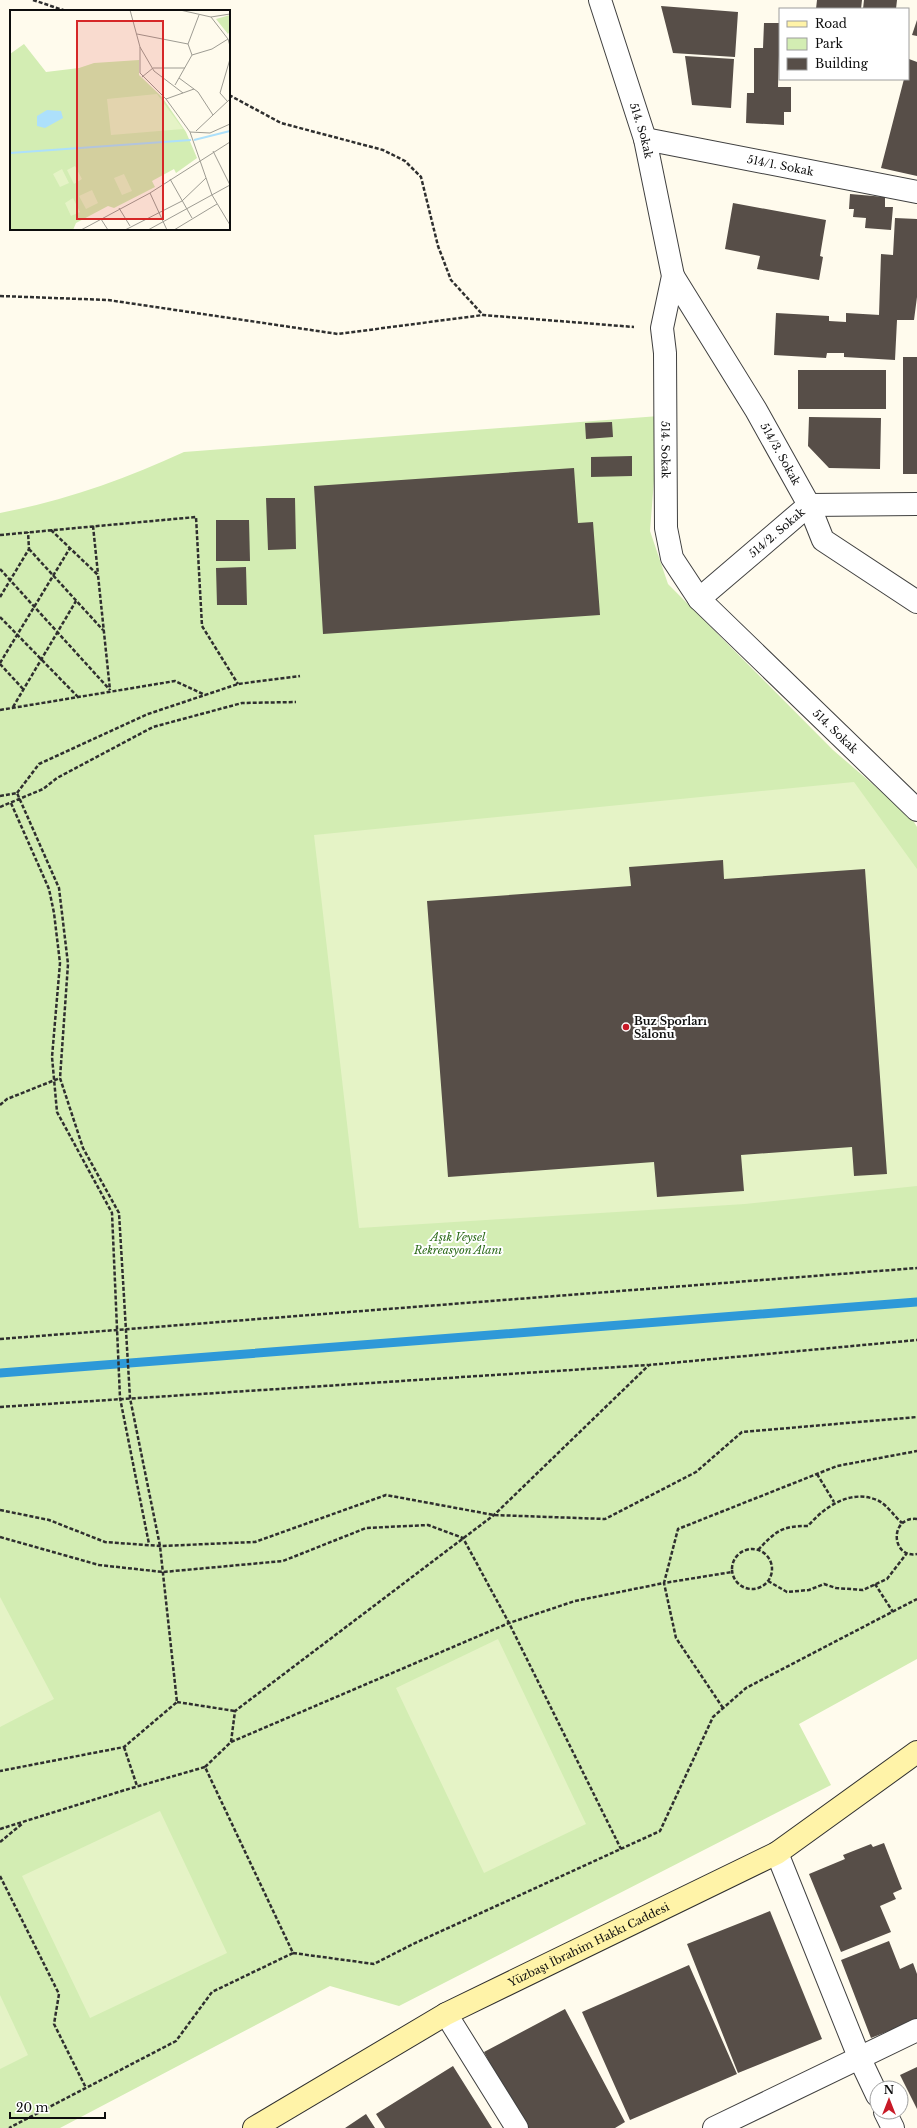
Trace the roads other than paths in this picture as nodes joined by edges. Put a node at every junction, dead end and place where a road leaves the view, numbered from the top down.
1 (600, 0) edge
2 (645, 139) junction
3 (917, 192) edge
4 (673, 276) junction
5 (917, 504) edge
6 (809, 505) junction
7 (699, 599) junction
8 (917, 602) edge
9 (917, 810) edge
10 (917, 1752) edge
11 (777, 1853) junction
12 (446, 2014) junction
13 (917, 2030) edge
14 (859, 2057) junction
15 (870, 2080) edge
16 (254, 2128) edge
17 (517, 2128) edge
18 (714, 2128) edge

1 - 2 street, 514. Sokak
2 - 3 street, 514/1. Sokak
2 - 4 street, 514. Sokak
4 - 6 street, 514/3. Sokak
4 - 7 street, 514. Sokak
5 - 6 street, 514/2. Sokak
6 - 7 street, 514/2. Sokak
6 - 8 street, 514/3. Sokak
7 - 9 street, 514. Sokak
10 - 11 main road, Yüzbaşı İbrahim Hakkı Caddesi
11 - 12 main road, Yüzbaşı İbrahim Hakkı Caddesi
11 - 14 street
12 - 16 main road, Yüzbaşı İbrahim Hakkı Caddesi
12 - 17 street
13 - 14 street
14 - 15 street
14 - 18 street

